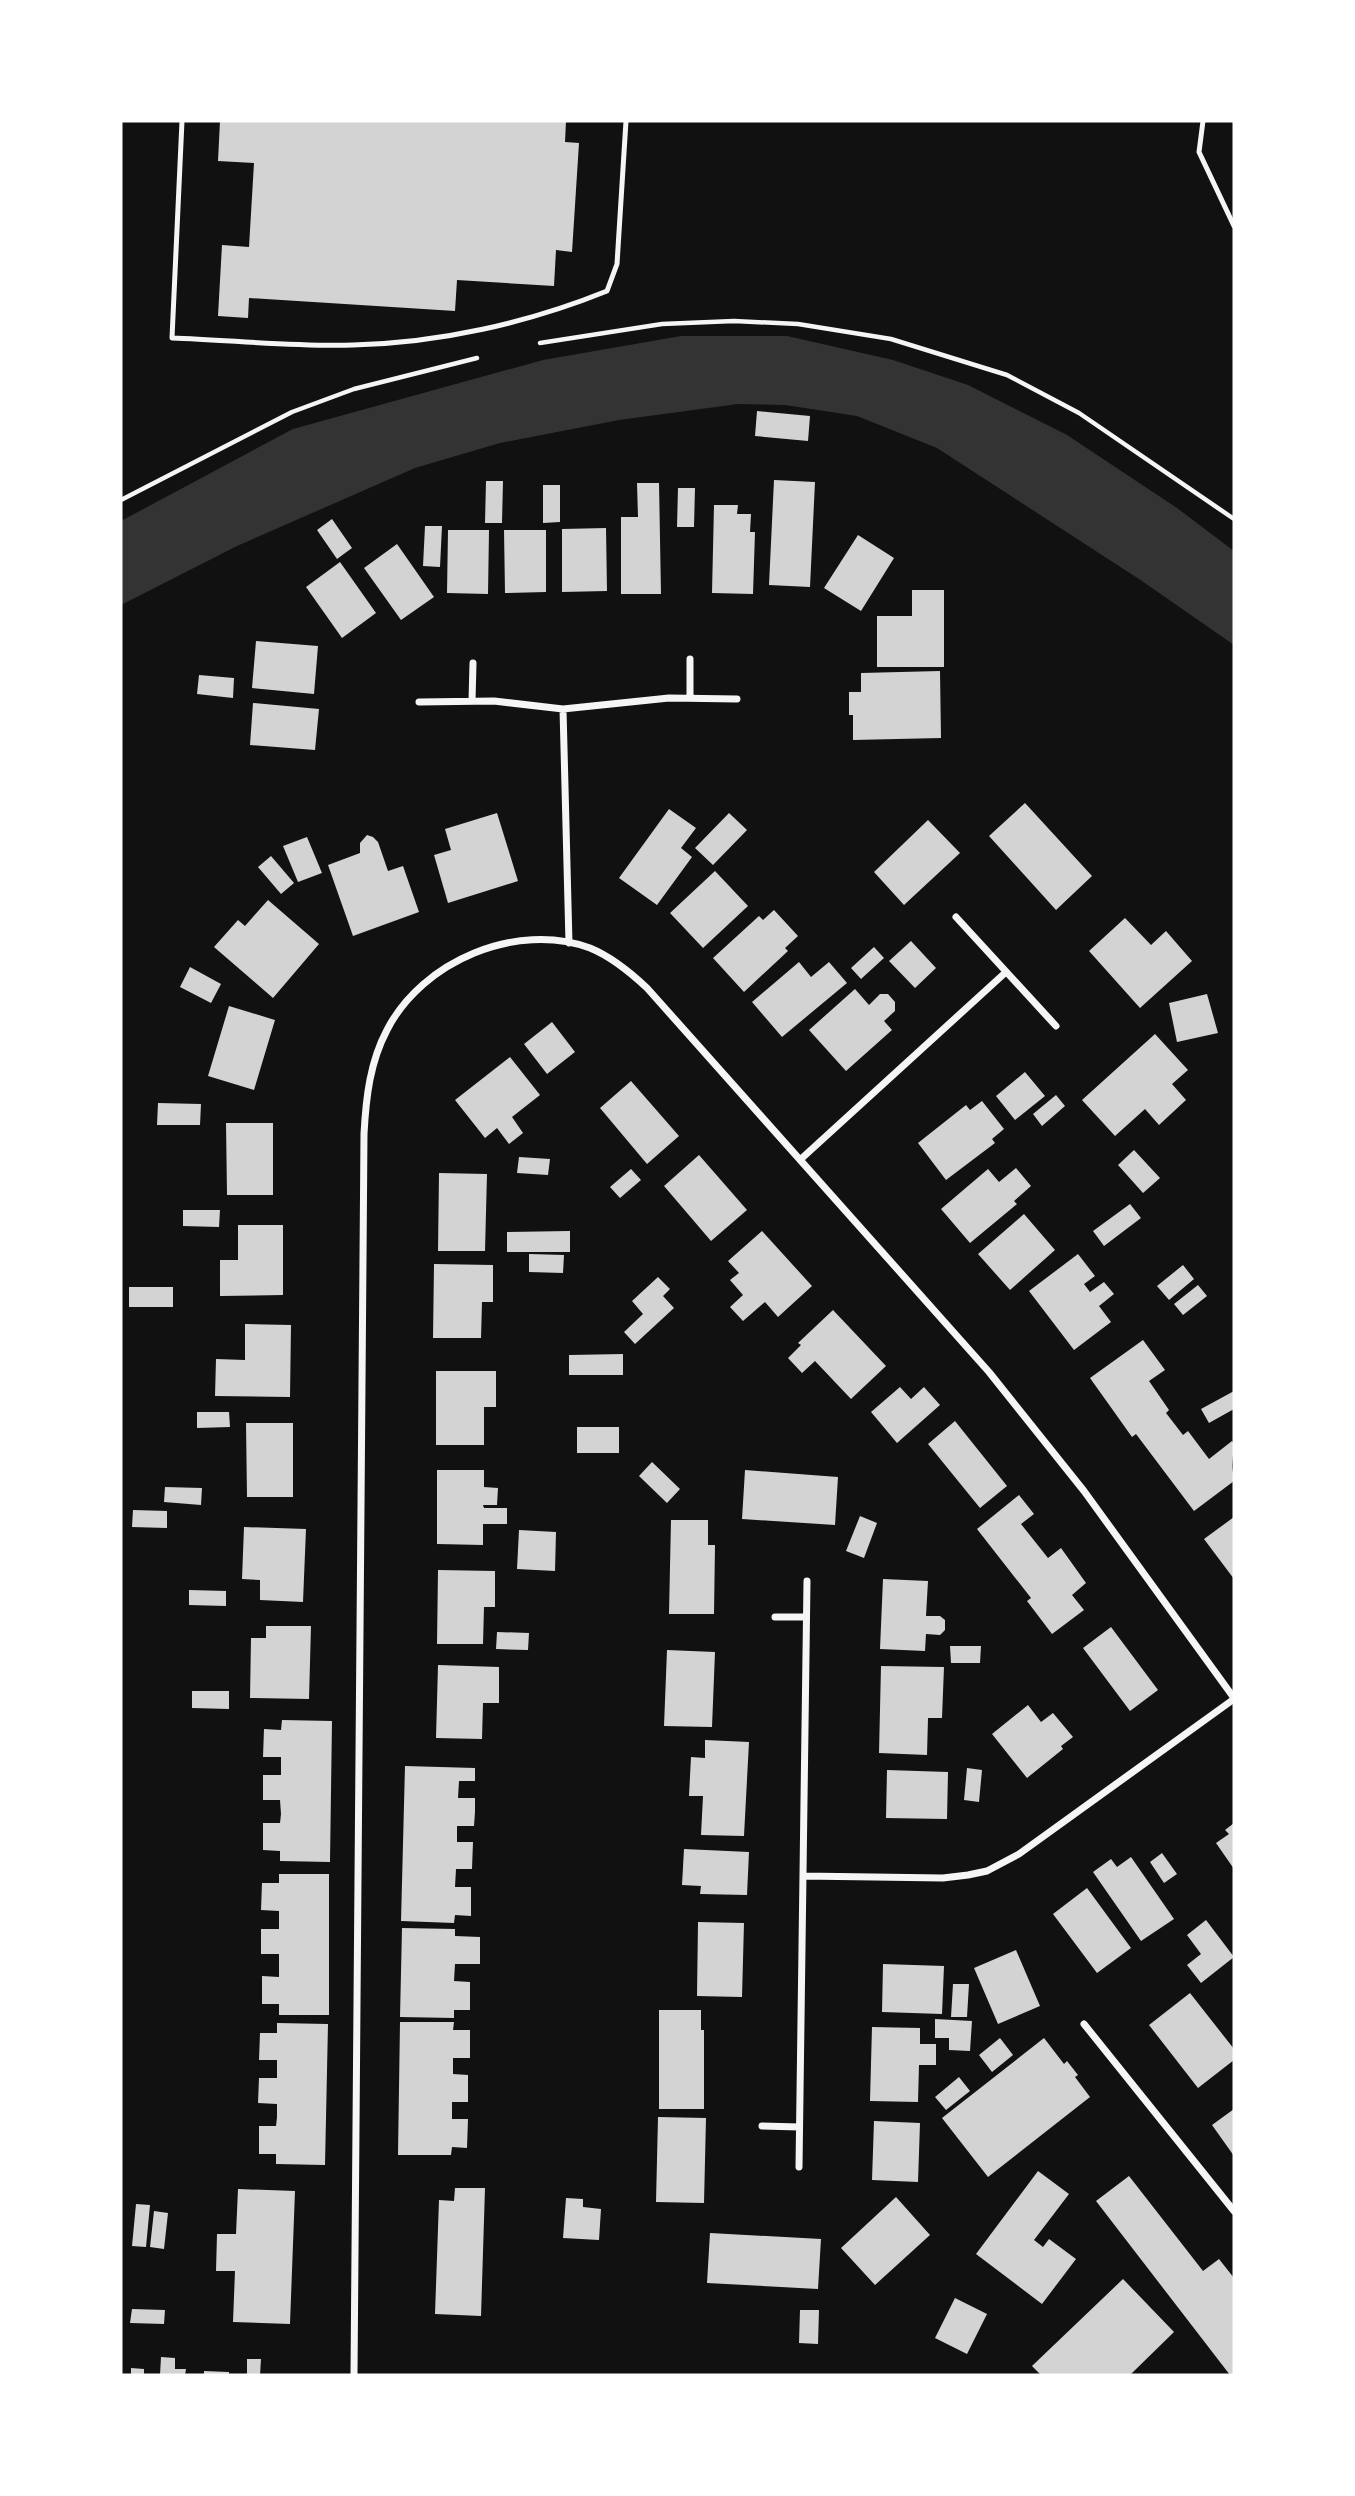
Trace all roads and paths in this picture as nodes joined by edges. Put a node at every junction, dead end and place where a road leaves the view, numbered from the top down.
1 (182, 121) edge
2 (626, 121) edge
3 (1203, 121) edge
4 (1234, 226) edge
5 (537, 344) dead end
6 (485, 356) dead end
7 (121, 500) edge
8 (1234, 519) edge
9 (690, 659) dead end
10 (473, 663) dead end
11 (690, 698) junction
12 (737, 699) dead end
13 (472, 701) junction
14 (419, 702) dead end
15 (562, 709) junction
16 (956, 917) dead end
17 (569, 943) junction
18 (1006, 972) junction
19 (1056, 1026) dead end
20 (801, 1160) junction
21 (807, 1581) dead end
22 (775, 1617) dead end
23 (806, 1618) junction
24 (1234, 1698) edge
25 (803, 1876) junction
26 (1084, 2024) dead end
27 (762, 2126) dead end
28 (799, 2127) junction
29 (799, 2167) dead end
30 (1234, 2211) edge
31 (354, 2375) edge

1 - 2 lane
3 - 4 lane
5 - 8 path
6 - 7 path
9 - 11 street
10 - 13 street
11 - 12 street
11 - 15 street
13 - 14 street
13 - 15 street
15 - 17 street
16 - 18 street
17 - 20 street
17 - 31 street
18 - 19 street
18 - 20 street
20 - 24 street
21 - 23 street
22 - 23 street
23 - 25 street
24 - 25 street
25 - 28 street
26 - 30 street
27 - 28 street
28 - 29 street

